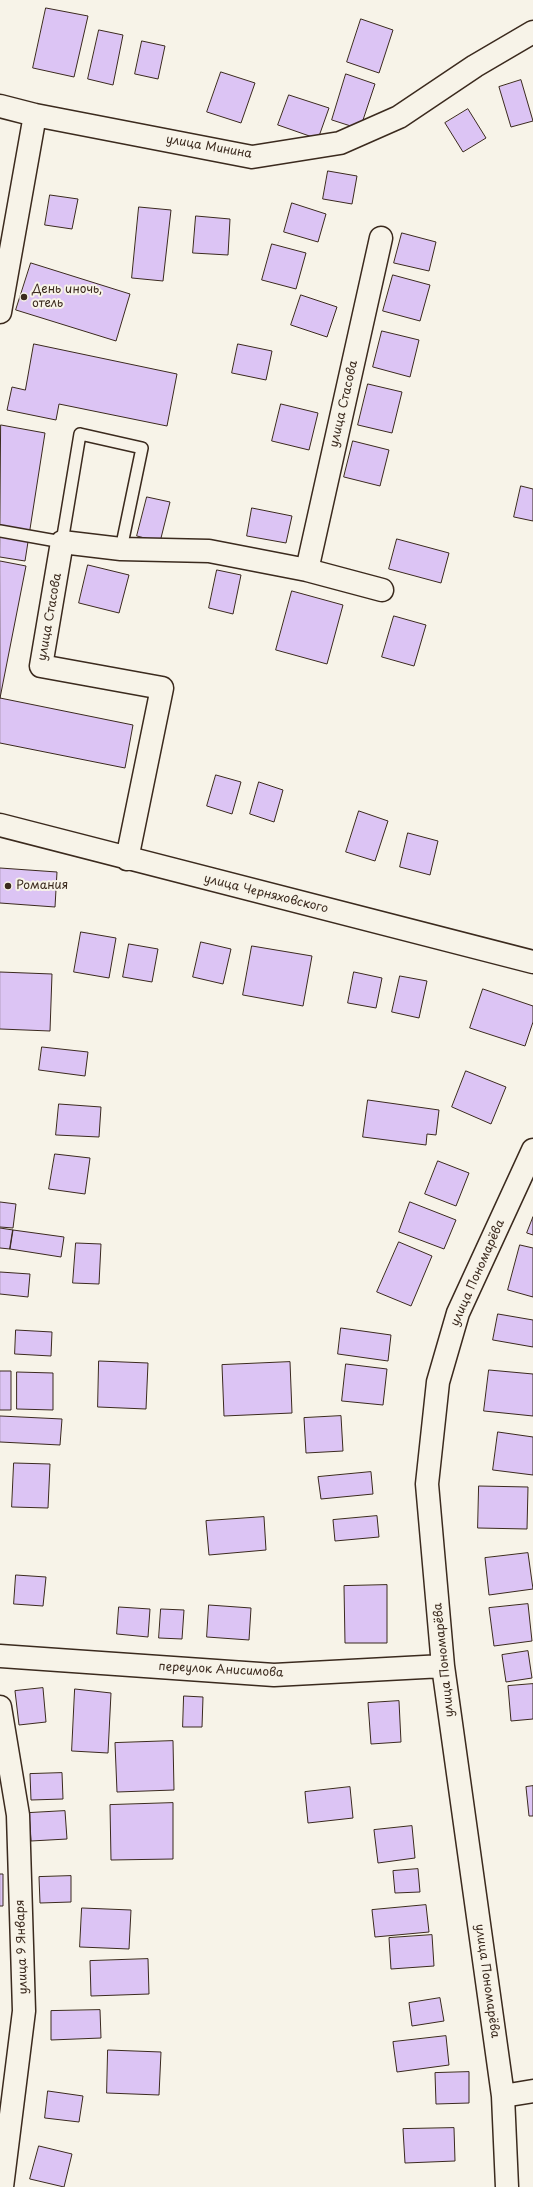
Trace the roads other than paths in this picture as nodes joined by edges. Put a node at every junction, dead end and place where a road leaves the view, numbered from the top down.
1 (533, 32) edge
2 (0, 106) edge
3 (35, 115) junction
4 (381, 238) dead end
5 (0, 312) edge
6 (0, 531) edge
7 (62, 542) junction
8 (121, 549) junction
9 (307, 570) junction
10 (382, 590) dead end
11 (0, 825) edge
12 (127, 859) junction
13 (533, 962) edge
14 (533, 1150) edge
15 (0, 1656) edge
16 (443, 1666) junction
17 (0, 1707) edge
18 (533, 2091) edge
19 (503, 2096) junction
20 (2, 2187) edge
21 (507, 2187) edge

1 - 3 street, улица Минина
2 - 3 street, улица Минина
3 - 5 street
4 - 9 street, улица Стасова
6 - 7 lane
7 - 8 street
7 - 8 lane
7 - 12 street, улица Стасова
8 - 9 street
9 - 10 street
11 - 12 street, улица Черняховского
12 - 13 street, улица Черняховского
14 - 16 street, улица Пономарёва
15 - 16 street, переулок Анисимова
16 - 19 street, улица Пономарёва
17 - 20 street, улица 9 Января
18 - 19 street
19 - 21 street, улица Пономарёва

